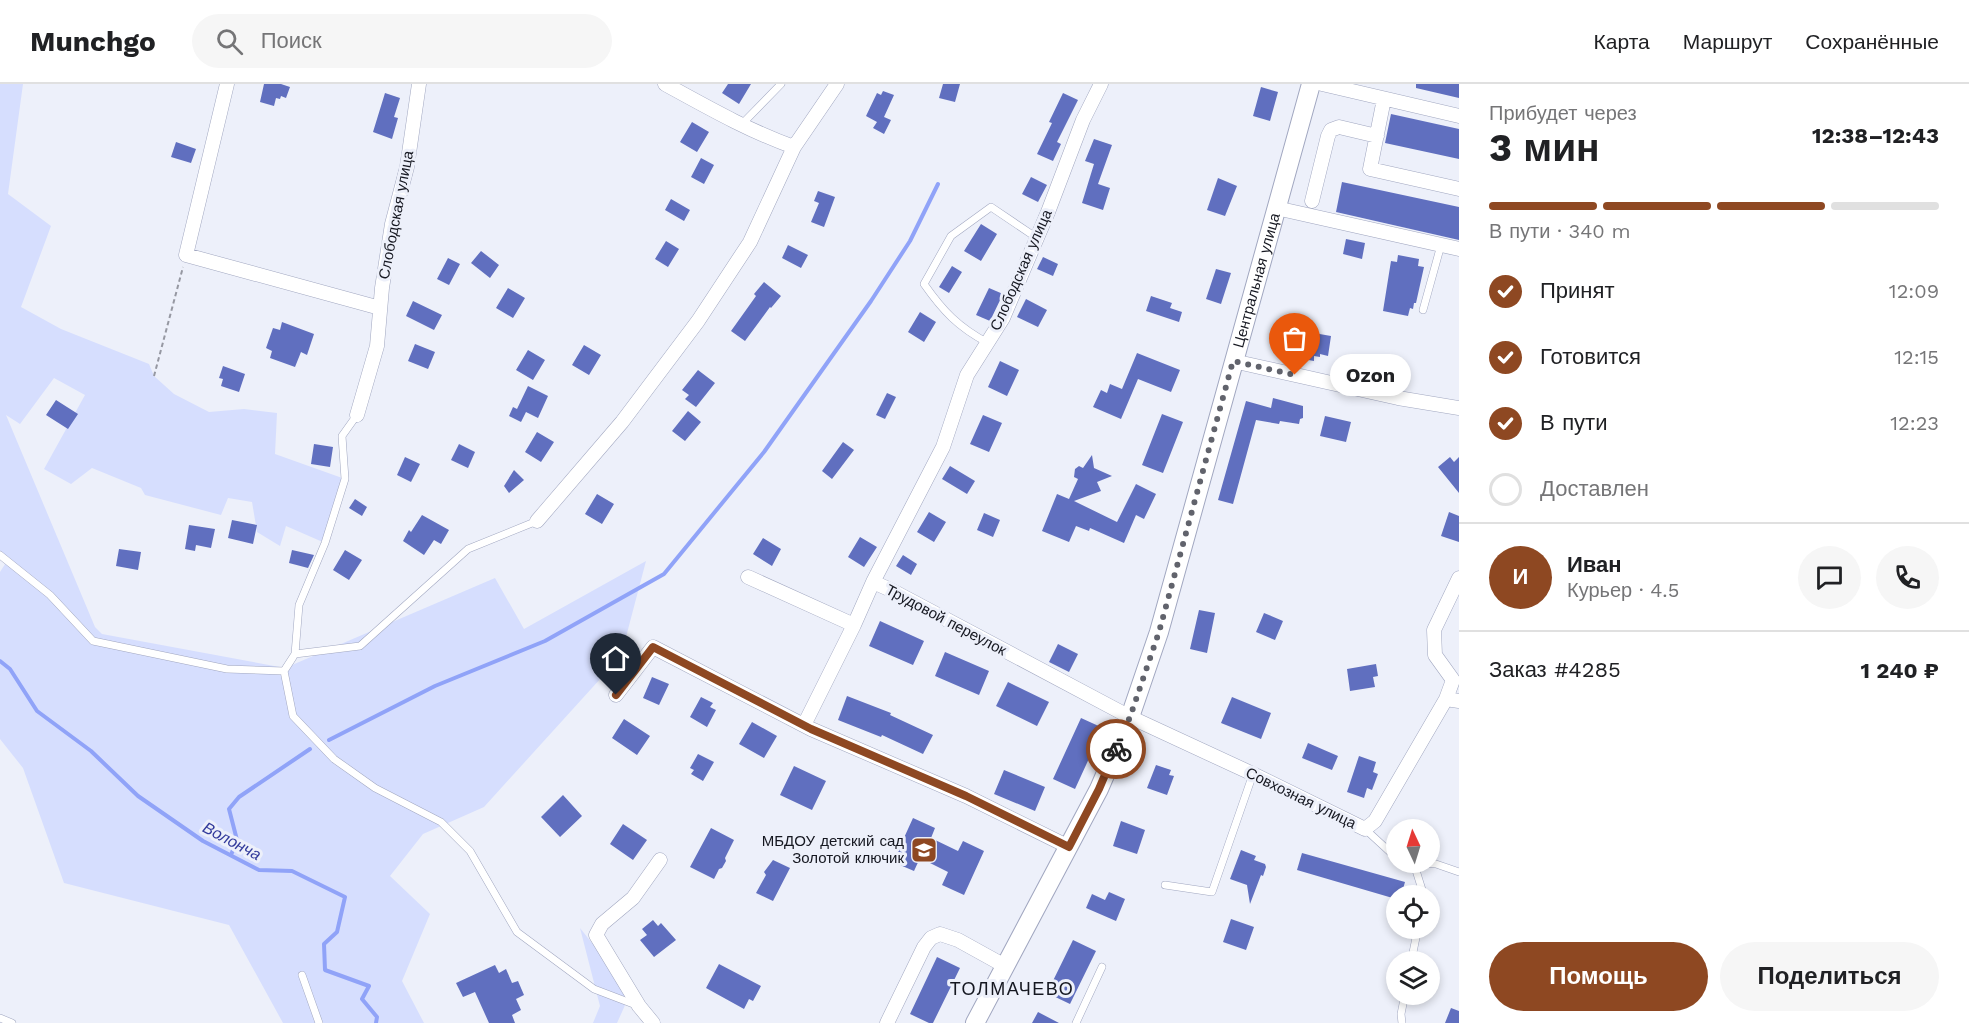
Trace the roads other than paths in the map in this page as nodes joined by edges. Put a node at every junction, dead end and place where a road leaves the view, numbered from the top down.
1 (227, 84) edge
2 (419, 84) edge
3 (665, 84) edge
4 (781, 84) edge
5 (837, 84) edge
6 (1101, 84) edge
7 (1311, 84) edge
8 (1322, 84) edge
9 (1384, 99) junction
10 (1459, 116) edge
11 (741, 125) junction
12 (1377, 136) junction
13 (794, 147) junction
14 (1459, 189) edge
15 (1312, 201) dead end
16 (1276, 208) junction
17 (1037, 238) junction
18 (1441, 245) junction
19 (1459, 249) edge
20 (380, 308) junction
21 (1423, 310) dead end
22 (988, 343) junction
23 (1233, 361) junction
24 (1459, 408) edge
25 (357, 415) joint
26 (537, 521) joint
27 (0, 555) edge
28 (748, 577) dead end
29 (1459, 578) edge
30 (873, 582) junction
31 (854, 625) junction
32 (295, 654) junction
33 (285, 671) junction
34 (1456, 676) edge
35 (616, 695) dead end
36 (1453, 700) edge
37 (1130, 717) junction
38 (804, 725) junction
39 (1253, 774) junction
40 (1365, 829) junction
41 (1069, 847) junction
42 (1386, 849) edge
43 (660, 860) dead end
44 (1440, 865) edge
45 (1459, 872) edge
46 (1165, 885) dead end
47 (1005, 966) junction
48 (1102, 967) dead end
49 (302, 975) dead end
50 (1403, 1005) edge
51 (639, 1006) junction
52 (0, 1018) edge
53 (12, 1023) edge
54 (319, 1023) edge
55 (653, 1023) edge
56 (887, 1023) edge
57 (975, 1023) edge
58 (1076, 1023) edge
59 (1402, 1023) edge

1 - 20 street
2 - 20 street, Слободская улица
3 - 11 street
4 - 11 lane
5 - 13 street
6 - 17 street, Слободская улица
7 - 16 street, Центральная улица
8 - 9 street
9 - 10 street
9 - 12 street
11 - 13 street
12 - 14 street
12 - 15 street
13 - 26 street
16 - 18 street
16 - 23 street, Центральная улица
17 - 22 street, Слободская улица
17 - 22 lane
18 - 19 street
18 - 21 lane
20 - 25 street, Слободская улица
22 - 30 street, Слободская улица
23 - 24 street
23 - 37 street, Центральная улица
25 - 32 lane
26 - 32 lane
27 - 33 lane
28 - 31 street
29 - 34 street, Совхозная улица
30 - 31 street, Трудовой переулок
30 - 37 street, Трудовой переулок
31 - 38 street, Трудовой переулок
32 - 33 lane
33 - 51 lane
34 - 36 street, Совхозная улица
35 - 38 street
36 - 40 street, Совхозная улица
37 - 39 street, Совхозная улица
37 - 41 street, Центральная улица
38 - 41 street
39 - 40 street, Совхозная улица
39 - 46 lane
40 - 42 lane
41 - 47 street, Центральная улица
43 - 51 street
44 - 45 lane
47 - 56 street
47 - 57 street, Центральная улица
48 - 58 lane
49 - 54 lane
50 - 59 lane
51 - 55 street
52 - 53 lane

